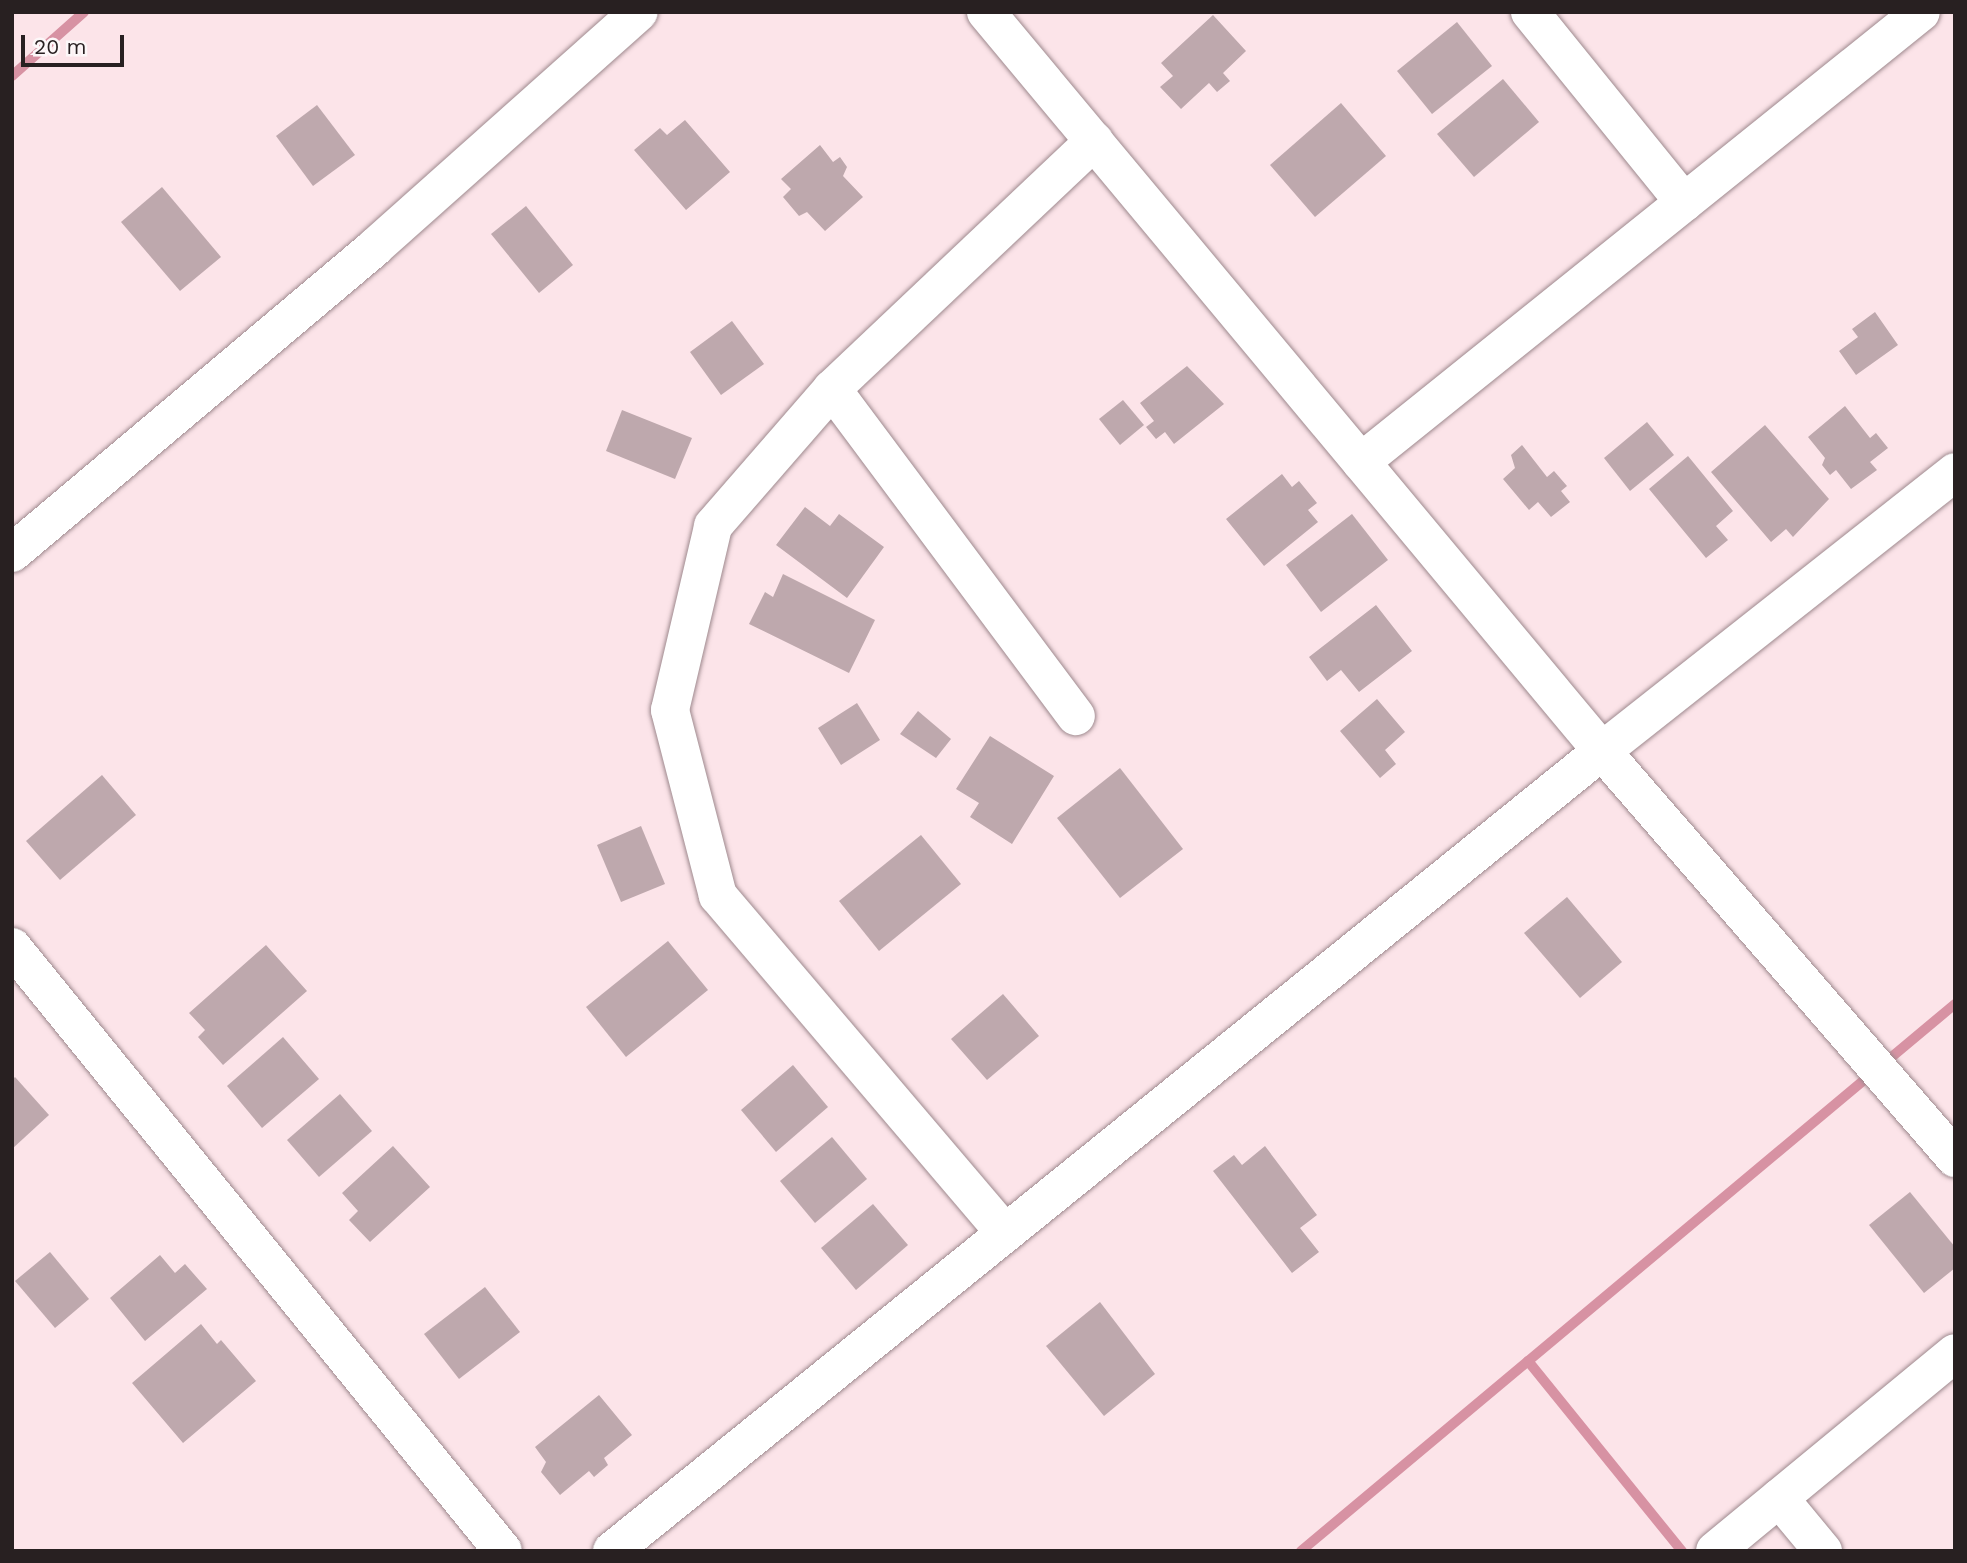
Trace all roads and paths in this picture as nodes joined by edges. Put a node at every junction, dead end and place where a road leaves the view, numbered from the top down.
1 (639, 12) edge
2 (986, 12) edge
3 (1530, 12) edge
4 (1921, 12) edge
5 (1094, 141) junction
6 (1685, 202) junction
7 (832, 389) junction
8 (1361, 462) junction
9 (1955, 472) edge
10 (12, 553) edge
11 (1076, 716) dead end
12 (1602, 751) junction
13 (12, 947) edge
14 (1955, 1158) edge
15 (1005, 1233) junction
16 (1955, 1353) edge
17 (1779, 1498) junction
18 (503, 1551) edge
19 (612, 1551) edge
20 (1715, 1551) edge
21 (1823, 1551) edge

1 - 10 street
2 - 5 street
3 - 6 street
4 - 6 street
5 - 7 street
5 - 8 street
6 - 8 street
7 - 11 street
7 - 15 street
8 - 12 street
9 - 12 street
12 - 14 street
12 - 15 street
13 - 18 street
15 - 19 street
16 - 17 street
17 - 20 street
17 - 21 street

